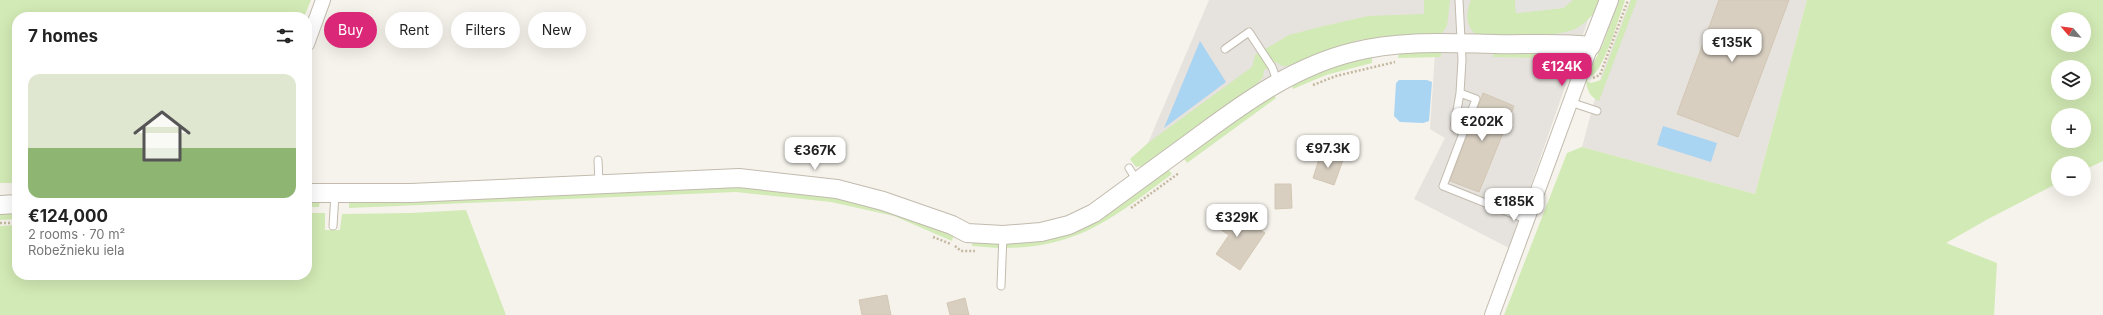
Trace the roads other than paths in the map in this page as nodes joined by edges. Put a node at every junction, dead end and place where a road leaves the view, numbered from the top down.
1 (323, 0) edge
2 (1462, 0) edge
3 (1609, 0) edge
4 (1459, 4) edge
5 (312, 30) edge
6 (1460, 44) junction
7 (1592, 46) junction
8 (1225, 49) dead end
9 (1278, 83) junction
10 (1460, 93) junction
11 (1570, 102) junction
12 (1597, 111) dead end
13 (1463, 131) junction
14 (598, 160) dead end
15 (599, 184) junction
16 (312, 193) edge
17 (335, 194) junction
18 (12, 204) edge
19 (0, 205) edge
20 (1529, 220) junction
21 (333, 226) dead end
22 (1003, 243) junction
23 (1001, 286) dead end
24 (1492, 315) edge

1 - 5 street
2 - 4 lane
3 - 7 street
4 - 6 lane
6 - 7 street
6 - 9 street
6 - 10 lane
7 - 11 street
8 - 9 lane
9 - 22 street
10 - 13 lane
10 - 13 lane
11 - 12 lane
11 - 20 street
13 - 20 lane
14 - 15 lane
15 - 17 street
15 - 22 street
16 - 17 street
17 - 21 lane
18 - 19 street
20 - 24 street
22 - 23 lane

